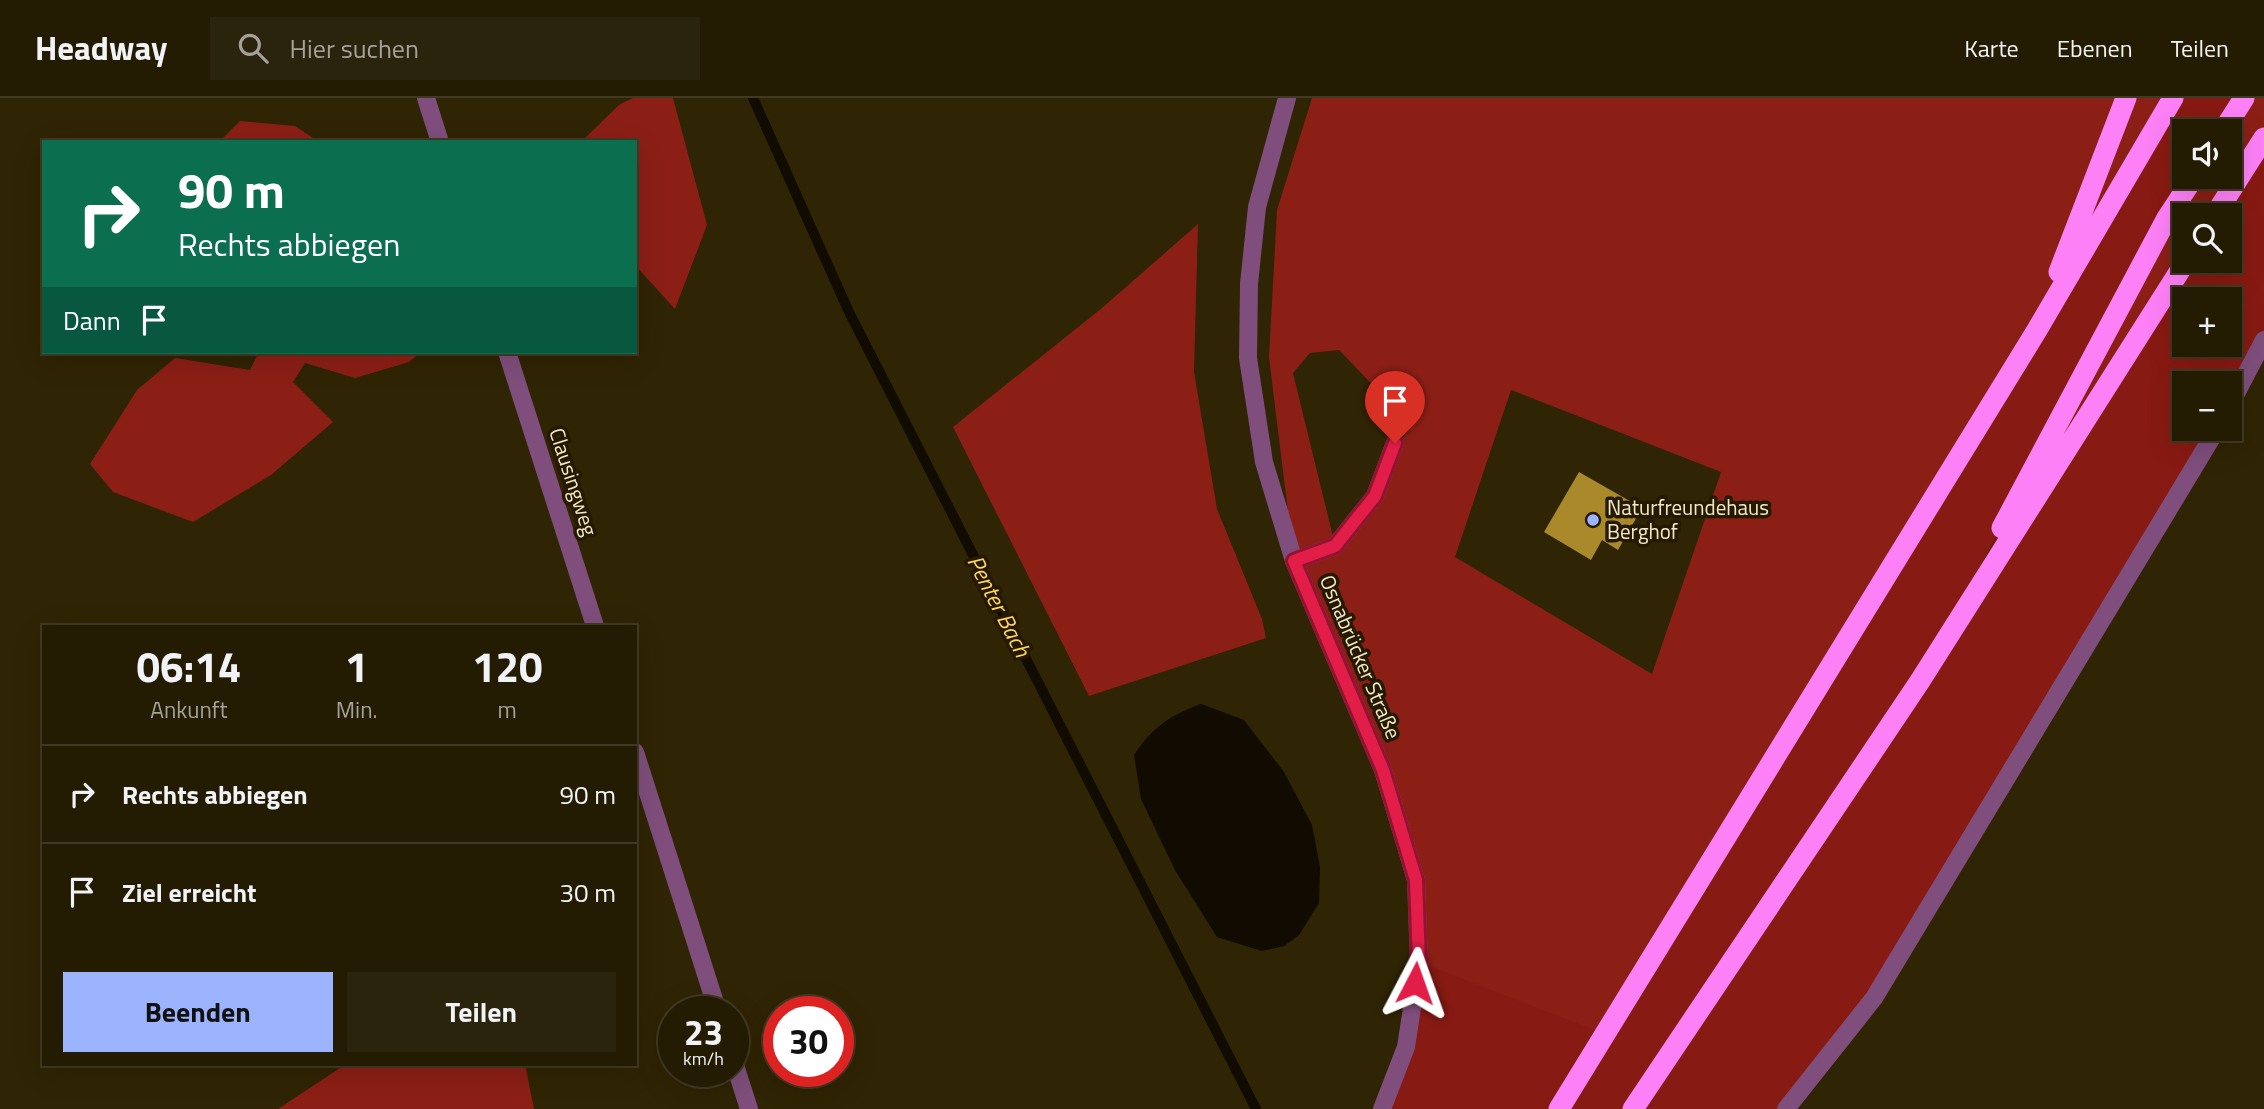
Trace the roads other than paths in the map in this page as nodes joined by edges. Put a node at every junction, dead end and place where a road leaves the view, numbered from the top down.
1 (426, 98) edge
2 (1287, 98) edge
3 (2126, 98) edge
4 (2173, 98) edge
5 (2244, 98) edge
6 (2231, 119) edge
7 (2264, 138) edge
8 (439, 140) edge
9 (2186, 189) edge
10 (2223, 203) edge
11 (2178, 273) edge
12 (2037, 330) junction
13 (2264, 340) edge
14 (508, 354) edge
15 (2242, 382) edge
16 (2210, 441) edge
17 (1395, 443) dead end
18 (1294, 561) junction
19 (595, 625) edge
20 (1920, 681) junction
21 (637, 758) edge
22 (713, 996) edge
23 (742, 1087) edge
24 (749, 1109) edge
25 (1382, 1109) edge
26 (1559, 1109) edge
27 (1633, 1109) edge
28 (1786, 1109) edge

1 - 8 street
2 - 18 street, Osnabrücker Straße
3 - 12 highway
4 - 12 highway
5 - 6 highway
7 - 10 highway
9 - 20 highway
11 - 20 highway
12 - 26 highway
13 - 15 street
14 - 19 street, Clausingweg
16 - 28 street
17 - 18 street
18 - 25 street, Osnabrücker Straße
20 - 27 highway
21 - 22 street
23 - 24 street

